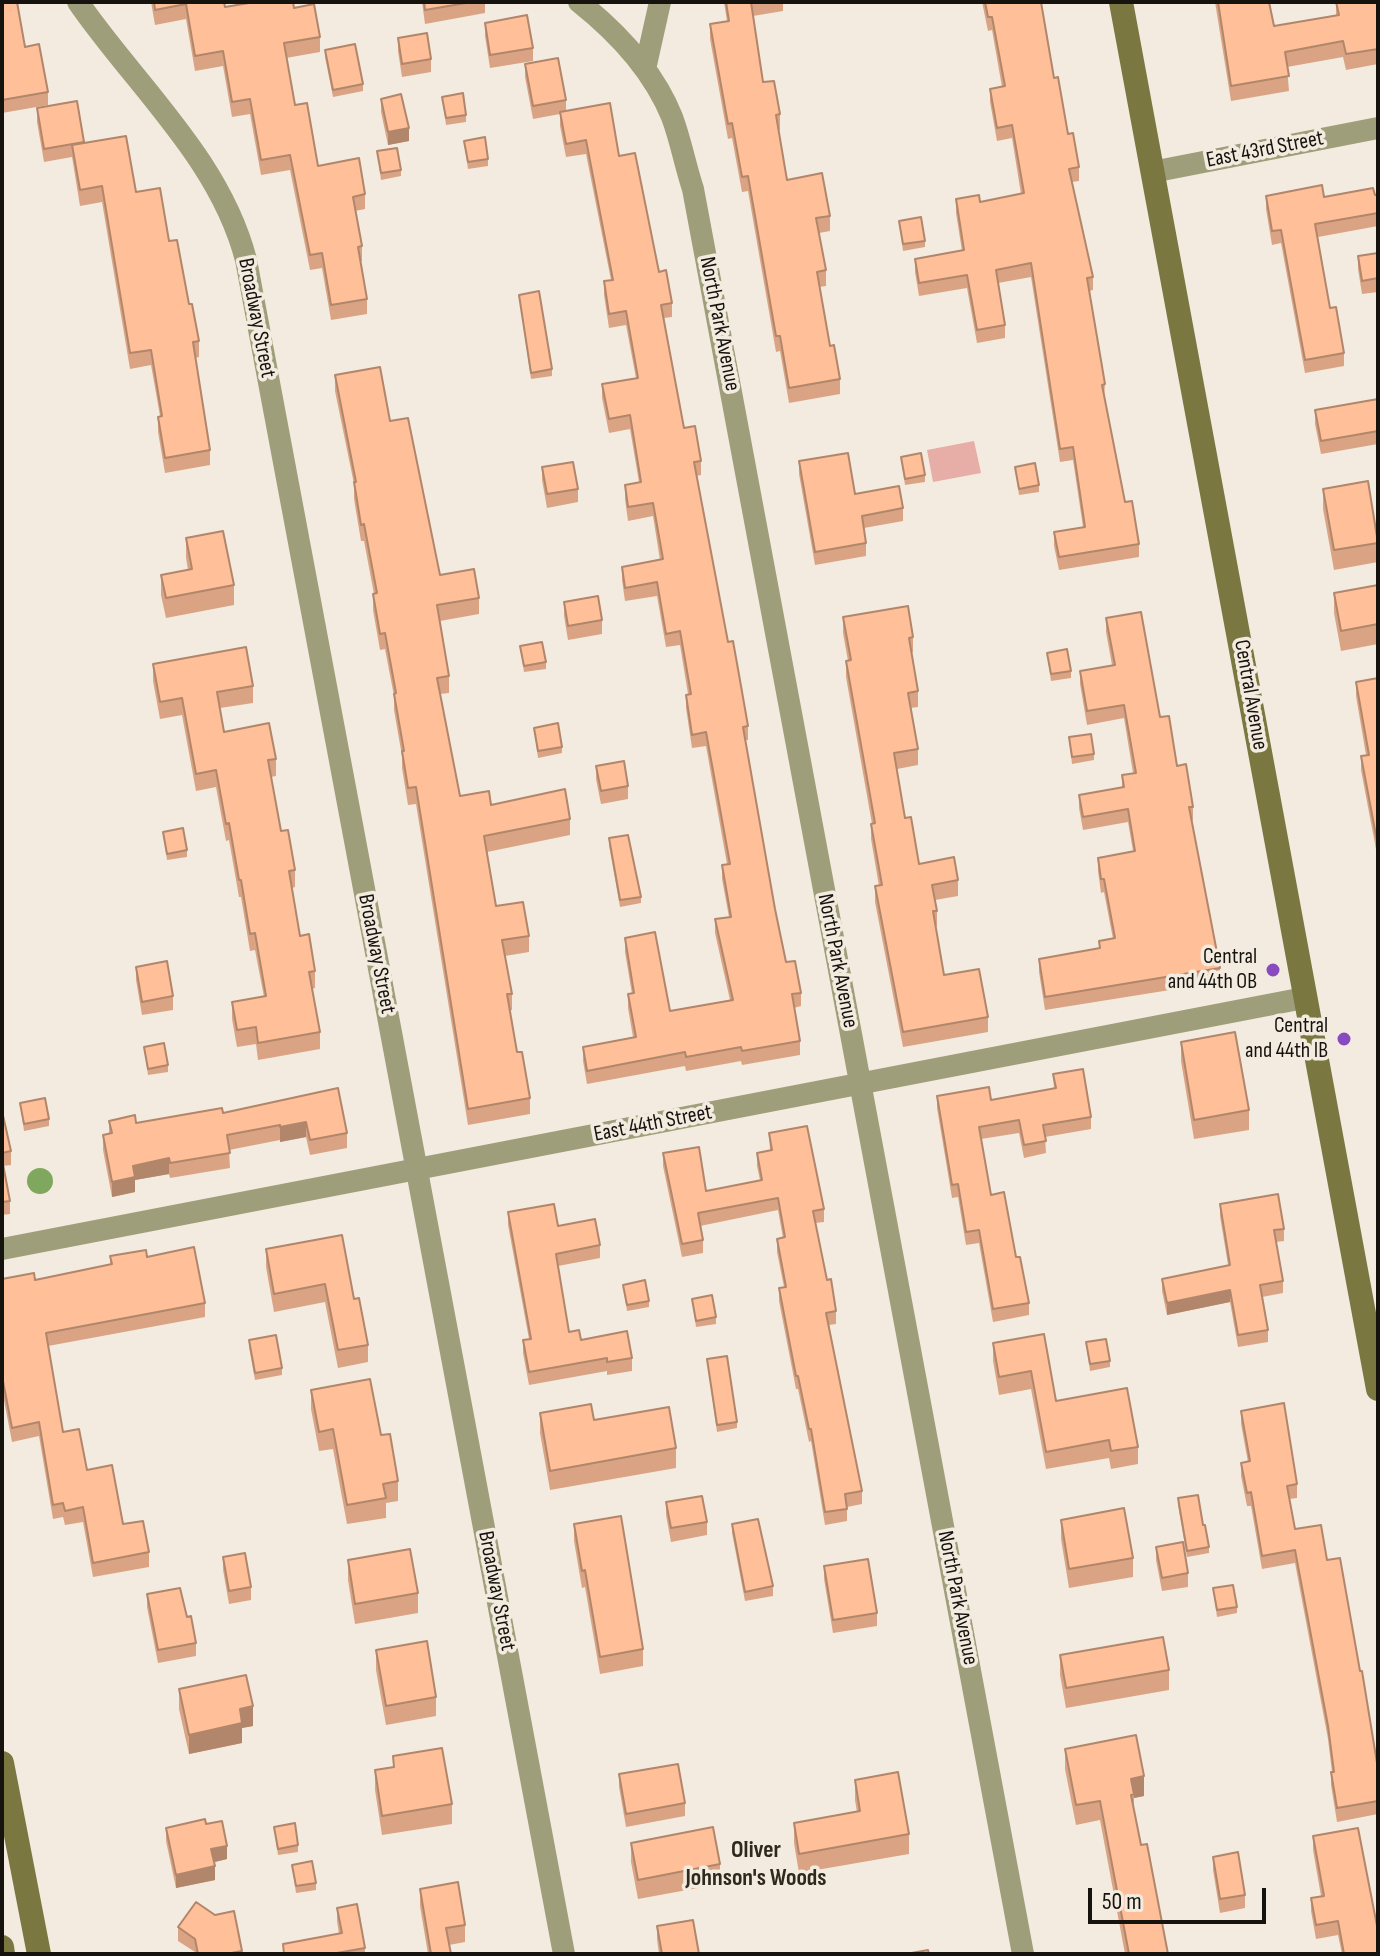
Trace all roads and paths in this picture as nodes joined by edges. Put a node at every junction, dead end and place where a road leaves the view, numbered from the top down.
1 (78, 2) edge
2 (579, 2) edge
3 (660, 2) edge
4 (1121, 2) edge
5 (645, 69) junction
6 (1378, 128) edge
7 (1152, 172) junction
8 (1304, 998) junction
9 (861, 1085) junction
10 (417, 1169) junction
11 (2, 1249) edge
12 (1378, 1389) edge
13 (2, 1763) edge
14 (2, 1947) edge
15 (3, 1954) edge
16 (39, 1954) edge
17 (564, 1954) edge
18 (1023, 1954) edge

1 - 10 street, Broadway Street
2 - 5 street, North Park Avenue
3 - 5 street
4 - 7 main road, Central Avenue
5 - 9 street, North Park Avenue
6 - 7 street, East 43rd Street
7 - 8 main road, Central Avenue
8 - 9 street, East 44th Street
8 - 12 main road, Central Avenue
9 - 10 street, East 44th Street
9 - 18 street, North Park Avenue
10 - 11 street, East 44th Street
10 - 17 street, Broadway Street
13 - 16 main road
14 - 15 main road

